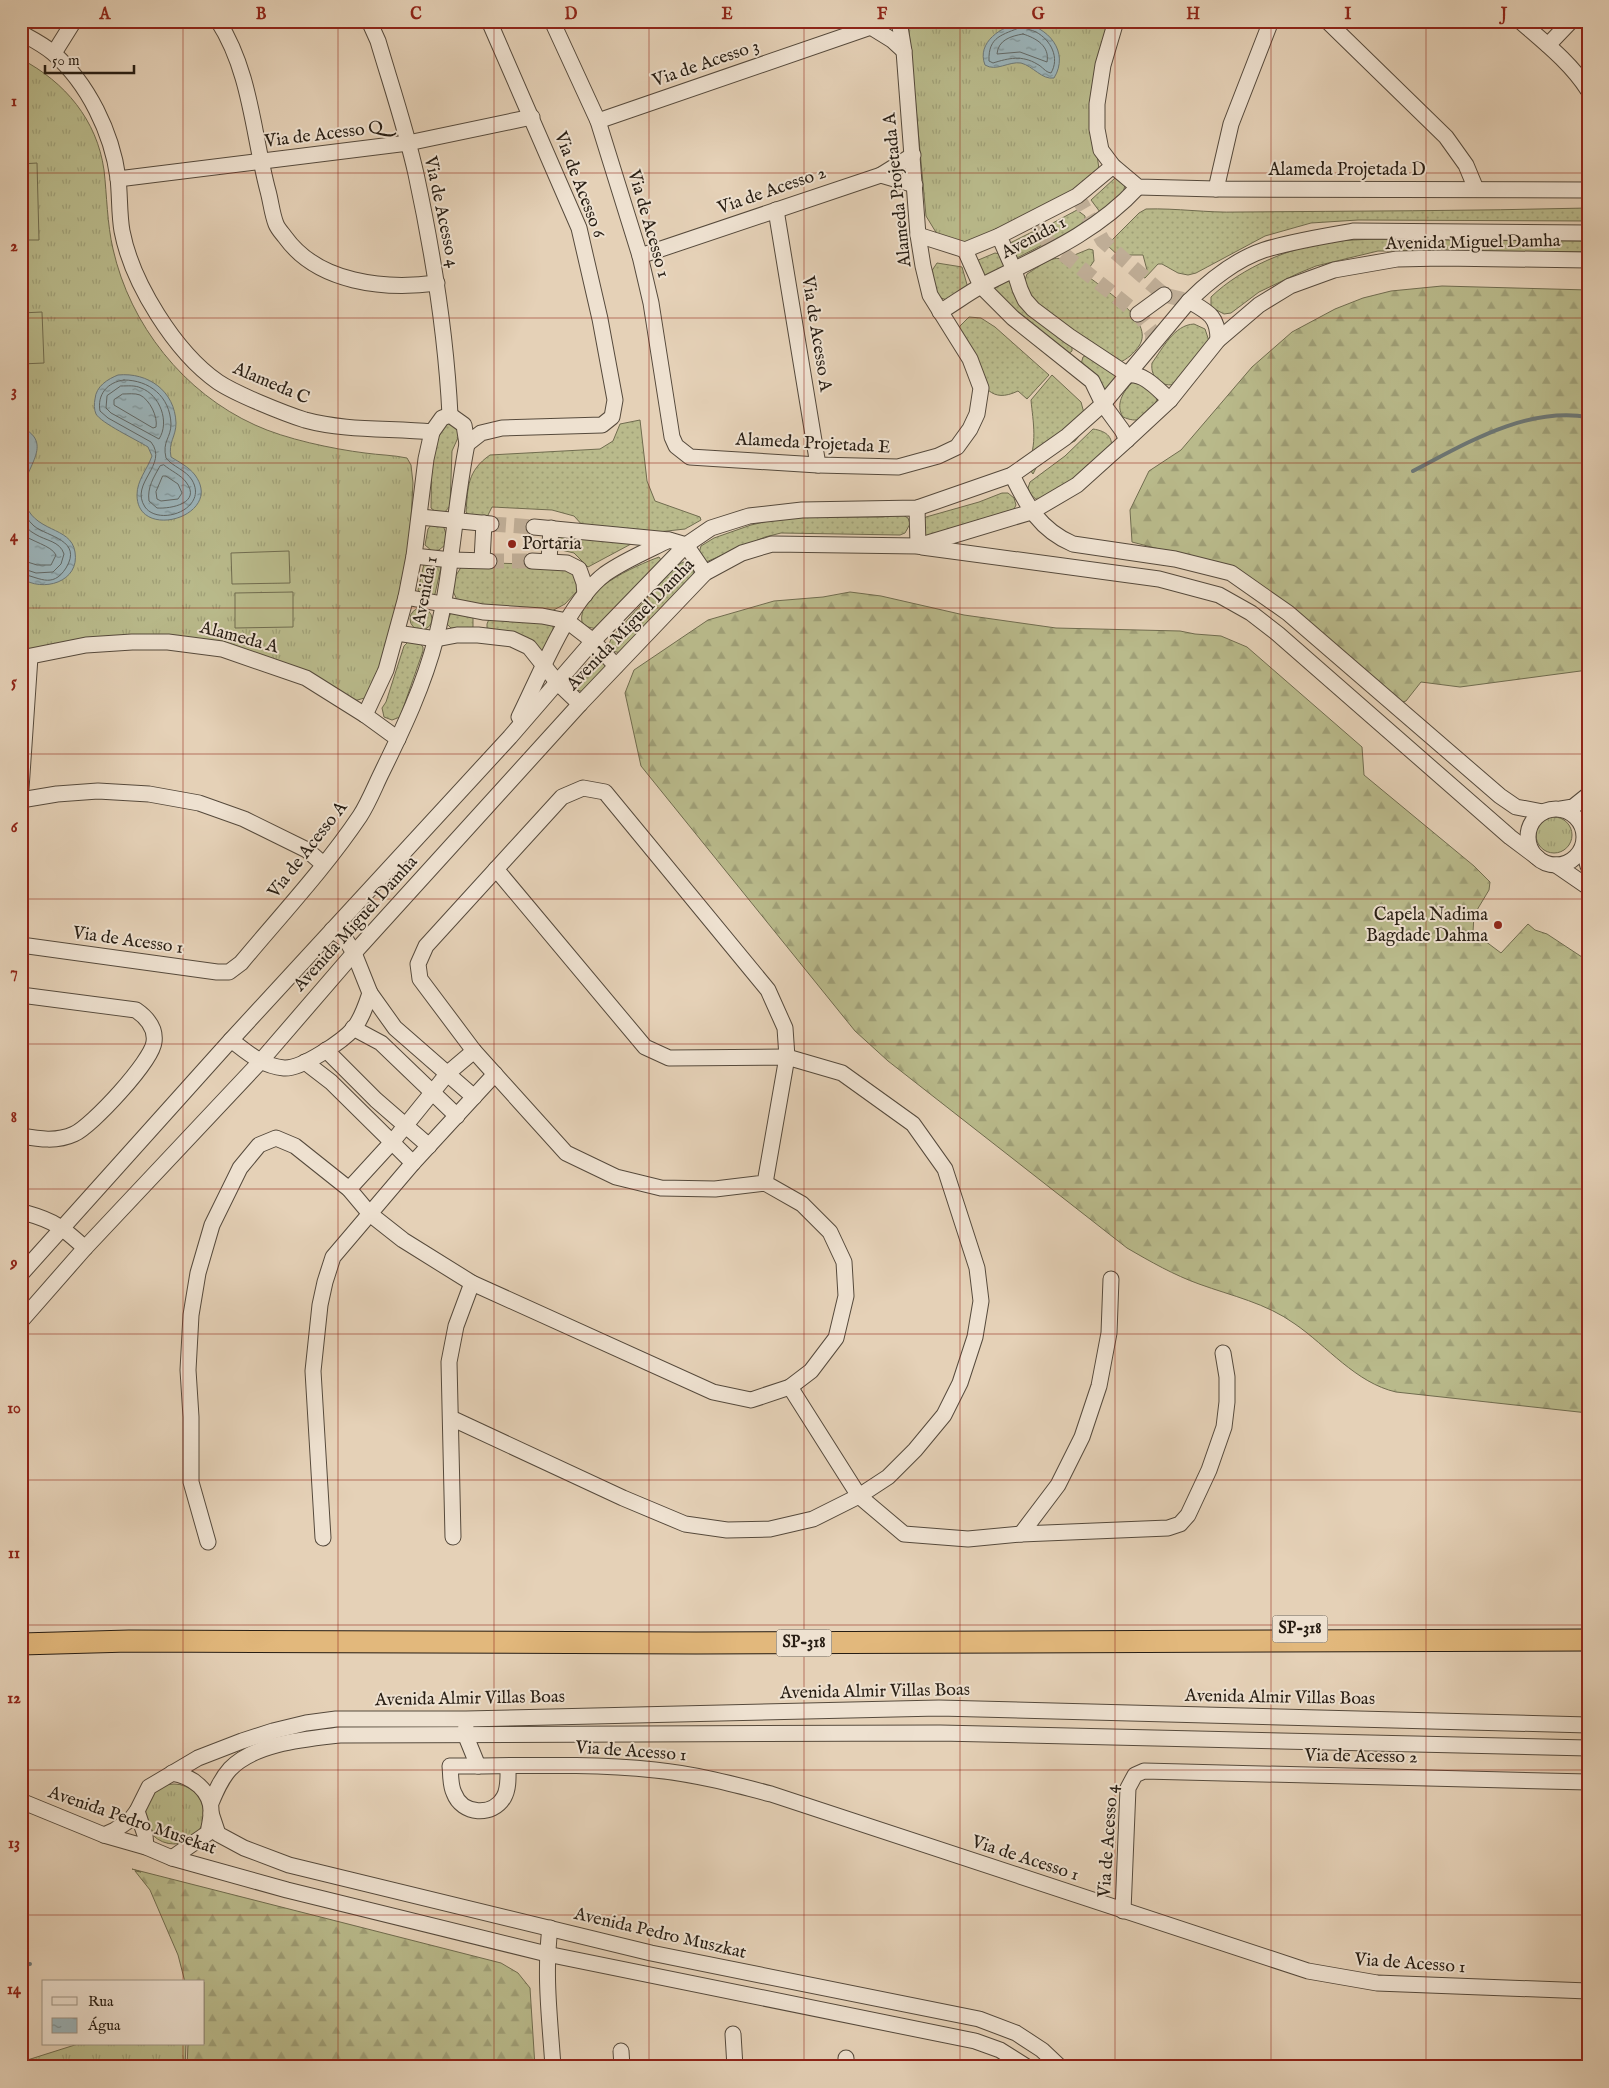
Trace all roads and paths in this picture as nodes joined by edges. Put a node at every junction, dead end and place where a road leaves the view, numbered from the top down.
1 (74, 21) edge
2 (218, 21) edge
3 (369, 21) edge
4 (489, 21) edge
5 (552, 21) edge
6 (899, 21) edge
7 (1116, 21) edge
8 (1271, 21) edge
9 (1276, 21) edge
10 (1327, 21) edge
11 (1520, 21) edge
12 (1571, 21) edge
13 (876, 24) edge
14 (21, 33) edge
15 (1261, 44) junction
16 (1548, 46) junction
17 (904, 51) junction
18 (54, 54) junction
19 (1588, 90) edge
20 (532, 117) junction
21 (598, 121) junction
22 (408, 143) junction
23 (913, 155) junction
24 (260, 161) junction
25 (1113, 166) junction
26 (880, 174) junction
27 (118, 179) junction
28 (915, 185) junction
29 (1138, 187) junction
30 (1216, 189) junction
31 (1476, 189) junction
32 (1588, 190) edge
33 (776, 210) junction
34 (1588, 233) edge
35 (918, 235) junction
36 (999, 236) junction
37 (965, 250) junction
38 (640, 256) junction
39 (1588, 260) edge
40 (1014, 270) junction
41 (437, 283) junction
42 (981, 286) junction
43 (1164, 295) dead end
44 (1189, 302) junction
45 (940, 312) junction
46 (1138, 314) dead end
47 (1218, 340) junction
48 (1082, 345) junction
49 (1070, 363) junction
50 (1128, 374) junction
51 (1170, 400) junction
52 (980, 402) joint
53 (1103, 404) junction
54 (450, 415) junction
55 (432, 432) junction
56 (1127, 440) junction
57 (467, 444) junction
58 (676, 446) joint
59 (818, 465) junction
60 (1012, 476) junction
61 (917, 508) junction
62 (1031, 512) junction
63 (420, 516) junction
64 (455, 520) junction
65 (534, 527) tunnel mouth
66 (551, 528) junction
67 (669, 540) junction
68 (686, 545) junction
69 (918, 546) junction
70 (414, 556) junction
71 (451, 560) junction
72 (532, 561) tunnel mouth
73 (549, 561) junction
74 (705, 572) junction
75 (585, 595) junction
76 (406, 597) junction
77 (442, 604) junction
78 (483, 612) junction
79 (567, 621) junction
80 (397, 634) junction
81 (478, 635) junction
82 (436, 639) junction
83 (593, 641) junction
84 (26, 657) edge
85 (544, 666) junction
86 (616, 666) junction
87 (558, 682) junction
88 (580, 704) junction
89 (365, 715) junction
90 (510, 737) junction
91 (398, 739) junction
92 (21, 789) edge
93 (1588, 795) edge
94 (21, 800) edge
95 (1561, 809) junction
96 (1543, 812) junction
97 (1586, 838) edge
98 (1538, 858) junction
99 (324, 864) junction
100 (1556, 865) junction
101 (1588, 866) edge
102 (496, 869) junction
103 (1588, 887) edge
104 (332, 930) junction
105 (21, 945) edge
106 (354, 953) junction
107 (229, 972) joint
108 (370, 993) junction
109 (21, 995) edge
110 (353, 1028) junction
111 (395, 1028) junction
112 (230, 1040) junction
113 (381, 1042) junction
114 (326, 1050) junction
115 (474, 1051) junction
116 (787, 1056) junction
117 (260, 1062) junction
118 (305, 1062) junction
119 (448, 1074) junction
120 (495, 1074) junction
121 (433, 1091) junction
122 (474, 1097) junction
123 (457, 1116) junction
124 (406, 1125) junction
125 (21, 1136) edge
126 (393, 1141) junction
127 (430, 1146) junction
128 (413, 1163) junction
129 (765, 1183) junction
130 (349, 1190) junction
131 (23, 1213) edge
132 (370, 1214) junction
133 (63, 1228) junction
134 (85, 1248) junction
135 (21, 1274) edge
136 (1111, 1279) dead end
137 (472, 1283) junction
138 (21, 1321) edge
139 (1223, 1353) dead end
140 (790, 1387) junction
141 (450, 1418) junction
142 (859, 1496) junction
143 (1021, 1534) junction
144 (454, 1537) dead end
145 (323, 1538) dead end
146 (208, 1542) dead end
147 (1588, 1628) edge
148 (21, 1633) edge
149 (1588, 1640) edge
150 (21, 1644) edge
151 (466, 1719) junction
152 (1588, 1724) edge
153 (465, 1734) junction
154 (1588, 1748) edge
155 (478, 1766) junction
156 (508, 1766) junction
157 (172, 1773) junction
158 (1135, 1775) joint
159 (1588, 1782) edge
160 (21, 1802) edge
161 (211, 1808) junction
162 (137, 1811) junction
163 (104, 1835) junction
164 (146, 1847) junction
165 (244, 1848) joint
166 (172, 1858) junction
167 (1123, 1911) junction
168 (550, 1928) junction
169 (547, 1954) junction
170 (1588, 1991) edge
171 (733, 2034) dead end
172 (622, 2051) dead end
173 (553, 2067) edge
174 (622, 2067) edge
175 (735, 2067) edge
176 (1027, 2067) edge
177 (1060, 2067) edge

1 - 18 street
2 - 24 street
3 - 22 street, Via de Acesso 4
4 - 20 street, Via de Acesso 6
5 - 21 street, Via de Acesso 1
6 - 17 street, Alameda Projetada A
7 - 25 street
8 - 15 street
9 - 15 street
10 - 31 street
11 - 16 street
12 - 16 street
13 - 17 street
13 - 21 street, Via de Acesso 3
14 - 18 street, Alameda C
15 - 30 street
16 - 19 street
17 - 23 street, Alameda Projetada A
18 - 27 street, Alameda C
20 - 22 street, Via de Acesso Q
20 - 57 street, Via de Acesso 6
21 - 38 street, Via de Acesso 1
22 - 24 street, Via de Acesso Q
22 - 41 street, Via de Acesso 4
23 - 26 street, Via de Acesso 2
23 - 28 street, Alameda Projetada A
24 - 27 street, Via de Acesso Q
24 - 41 street
25 - 29 street
25 - 36 street, Avenida 1
26 - 28 street
26 - 33 street, Via de Acesso 2
27 - 55 street, Alameda C
28 - 35 street, Alameda Projetada A
29 - 30 street, Alameda Projetada D
29 - 40 street, Avenida 1
30 - 31 street, Alameda Projetada D
31 - 32 street, Alameda Projetada D
33 - 38 street, Via de Acesso 2
33 - 59 street, Via de Acesso A
34 - 44 street, Avenida Miguel Damha
35 - 37 street
35 - 45 street, Alameda Projetada A
36 - 37 street, Avenida 1
36 - 40 street
37 - 42 street
38 - 58 street, Via de Acesso 1
39 - 47 street, Avenida Miguel Damha
40 - 42 street, Avenida 1
40 - 48 street
41 - 54 street, Via de Acesso 4
42 - 45 street, Avenida 1
42 - 49 street
43 - 46 street
44 - 47 street
44 - 50 street, Avenida Miguel Damha
45 - 52 street, Alameda Projetada A
47 - 51 street, Avenida Miguel Damha
48 - 49 street
48 - 50 street
49 - 53 street
50 - 51 street
50 - 53 street, Avenida Miguel Damha
51 - 56 street, Avenida Miguel Damha
52 - 59 street, Alameda Projetada E
53 - 56 street
53 - 60 street, Avenida Miguel Damha
54 - 55 street
54 - 57 street
55 - 63 street, Avenida 1
56 - 62 street, Avenida Miguel Damha
57 - 64 street, Avenida 1
58 - 59 street, Alameda Projetada E
60 - 61 street, Avenida Miguel Damha
60 - 62 street
61 - 68 street, Avenida Miguel Damha
61 - 69 street
62 - 69 street, Avenida Miguel Damha
62 - 96 street
63 - 64 street
63 - 70 street, Avenida 1
64 - 71 street, Avenida 1
64 - 71 street
65 - 66 street
66 - 67 street
66 - 73 street
67 - 68 street
67 - 75 street
68 - 74 street
68 - 83 street, Avenida Miguel Damha
69 - 74 street, Avenida Miguel Damha
69 - 98 street
70 - 71 street
70 - 76 street, Avenida 1
71 - 77 street, Avenida 1
72 - 73 street
73 - 75 street
74 - 86 street, Avenida Miguel Damha
75 - 79 street
76 - 77 street
76 - 80 street, Avenida 1
77 - 78 street
77 - 82 street, Avenida 1
78 - 79 street
78 - 81 street
79 - 83 street
79 - 85 street
80 - 82 street
80 - 89 street, Avenida 1
81 - 82 street
81 - 85 street
82 - 91 street, Avenida 1
83 - 86 street
83 - 87 street, Avenida Miguel Damha
84 - 89 street, Alameda A
84 - 92 street
85 - 87 street
85 - 90 street
86 - 88 street, Avenida Miguel Damha
87 - 88 street
87 - 90 street, Avenida Miguel Damha
88 - 106 street, Avenida Miguel Damha
89 - 91 street, Alameda A
90 - 104 street, Avenida Miguel Damha
91 - 99 street, Via de Acesso A
93 - 95 street
94 - 99 street
95 - 96 street
95 - 97 street
96 - 98 street
97 - 100 street
97 - 101 street
98 - 100 street
99 - 107 street, Via de Acesso A
100 - 103 street
102 - 115 street
102 - 116 street
102 - 116 street
104 - 106 street
104 - 112 street, Avenida Miguel Damha
105 - 107 street, Via de Acesso 1
106 - 108 street
106 - 117 street, Avenida Miguel Damha
108 - 110 street
108 - 111 street
109 - 125 street
110 - 113 street
110 - 114 street
111 - 113 street
111 - 119 street
112 - 117 street
112 - 133 street, Avenida Miguel Damha
113 - 121 street
114 - 118 street
114 - 124 street
115 - 119 street
115 - 120 street
116 - 129 street
116 - 142 street
117 - 118 street
117 - 134 street, Avenida Miguel Damha
118 - 126 street
119 - 121 street
119 - 122 street
120 - 122 street
120 - 129 street
121 - 123 street
121 - 124 street
122 - 123 street
123 - 127 street
124 - 126 street
124 - 127 street
126 - 128 street
126 - 130 street
127 - 128 street
128 - 132 street
129 - 140 street
130 - 132 street
130 - 146 street
131 - 133 street
132 - 137 street
132 - 145 street
133 - 134 street
133 - 135 street, Avenida Miguel Damha
134 - 138 street, Avenida Miguel Damha
136 - 143 street
137 - 140 street
137 - 141 street
139 - 143 street
140 - 142 street
141 - 142 street
141 - 144 street
142 - 143 street
147 - 148 highway, SP-318
149 - 150 highway, SP-318
151 - 152 street, Avenida Almir Villas Boas
151 - 153 street
151 - 157 street, Avenida Almir Villas Boas
153 - 154 street, Avenida Almir Villas Boas
153 - 155 street
153 - 161 street, Avenida Almir Villas Boas
155 - 156 street, Via de Acesso 1
155 - 156 street, Via de Acesso 1
156 - 167 street, Via de Acesso 1
157 - 161 street
157 - 162 street
158 - 159 street, Via de Acesso 2
158 - 167 street, Via de Acesso 4
160 - 163 street, Avenida Pedro Musekat
161 - 165 street, Avenida Pedro Musekat
161 - 166 street
162 - 163 street
162 - 164 street
163 - 164 street, Avenida Pedro Musekat
164 - 166 street, Avenida Pedro Musekat
165 - 168 street, Avenida Pedro Muszkat
166 - 169 street, Avenida Pedro Musekat
167 - 170 street, Via de Acesso 1
168 - 169 street
168 - 177 street, Avenida Pedro Muszkat
169 - 173 street
169 - 176 street
171 - 175 street
172 - 174 street

